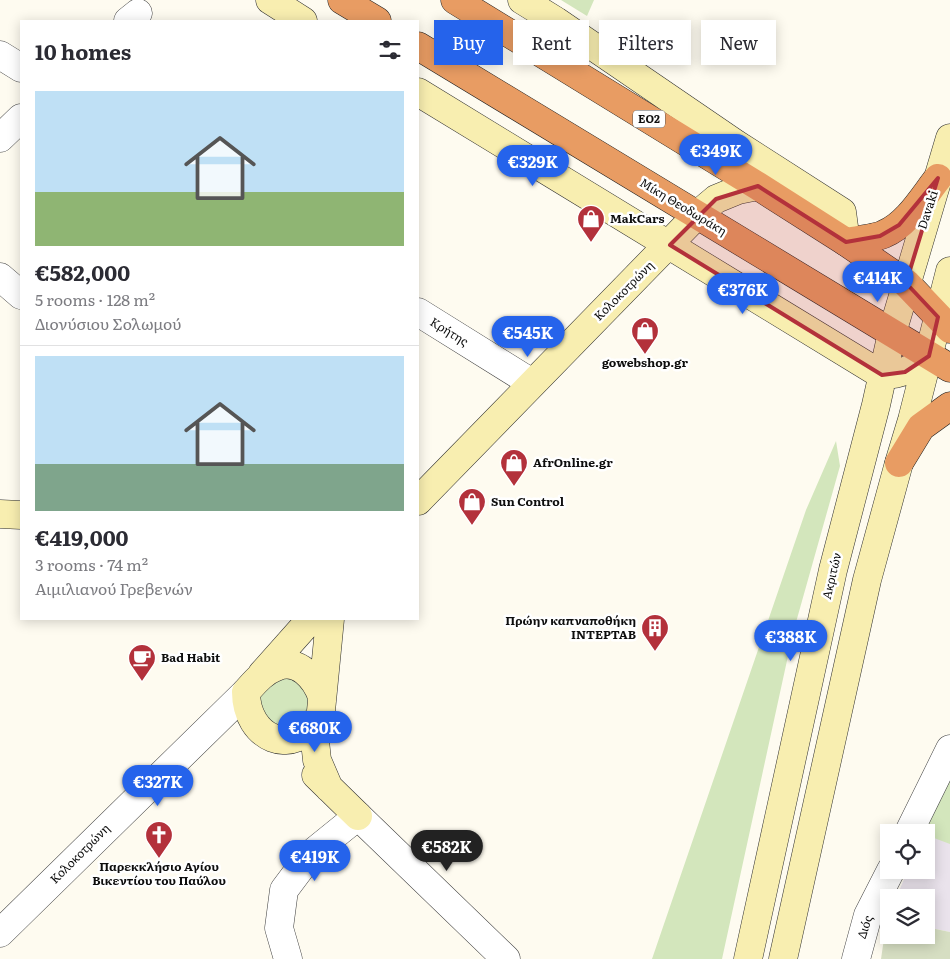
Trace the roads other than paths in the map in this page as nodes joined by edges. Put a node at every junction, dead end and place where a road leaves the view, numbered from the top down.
1 (270, 0) edge
2 (342, 0) edge
3 (454, 0) edge
4 (522, 0) edge
5 (302, 20) edge
6 (375, 20) edge
7 (419, 47) edge
8 (0, 55) edge
9 (20, 67) edge
10 (419, 93) edge
11 (20, 119) edge
12 (0, 138) edge
13 (950, 138) edge
14 (938, 178) junction
15 (758, 186) junction
16 (697, 215) junction
17 (846, 242) junction
18 (670, 245) junction
19 (950, 271) edge
20 (0, 277) edge
21 (906, 283) junction
22 (20, 294) edge
23 (419, 313) edge
24 (946, 318) edge
25 (892, 333) junction
26 (940, 362) edge
27 (882, 375) junction
28 (532, 383) junction
29 (950, 406) edge
30 (899, 463) junction
31 (419, 500) edge
32 (0, 514) edge
33 (20, 515) edge
34 (310, 620) edge
35 (330, 620) edge
36 (253, 684) junction
37 (320, 707) junction
38 (282, 740) junction
39 (950, 749) edge
40 (329, 788) junction
41 (358, 816) junction
42 (913, 824) edge
43 (886, 879) edge
44 (0, 933) edge
45 (288, 959) edge
46 (506, 959) edge
47 (748, 959) edge
48 (783, 959) edge
49 (856, 959) edge

1 - 5 street
2 - 6 highway
3 - 15 highway, ΕΟ2
4 - 17 street
7 - 16 highway, Μίκη Θεοδωράκη
8 - 9 street
10 - 18 street
11 - 12 street
13 - 14 street, Davaki
14 - 17 highway
14 - 21 street, Davaki
15 - 16 street, Κολοκοτρώνη
15 - 17 highway, ΕΟ2
16 - 18 street, Κολοκοτρώνη
16 - 25 highway, Μίκη Θεοδωράκη
17 - 21 highway, ΕΟ2
18 - 27 street
18 - 28 street, Κολοκοτρώνη
19 - 24 street
20 - 22 street
21 - 24 highway, ΕΟ2
21 - 25 street, Ακριτών
23 - 28 street, Κρήτης
24 - 26 street
25 - 26 highway, Μίκη Θεοδωράκη
25 - 27 street, Ακριτών
26 - 27 street
26 - 30 street
27 - 47 street, Ακριτών
28 - 31 street, Κολοκοτρώνη
29 - 30 highway
30 - 48 street
32 - 33 street
34 - 36 street, Κολοκοτρώνη
35 - 37 street
36 - 37 street
36 - 38 street
36 - 44 street, Κολοκοτρώνη
37 - 38 street
37 - 40 street
38 - 40 street
39 - 42 street
40 - 41 street
41 - 45 street
41 - 46 street
43 - 49 street, Διός

